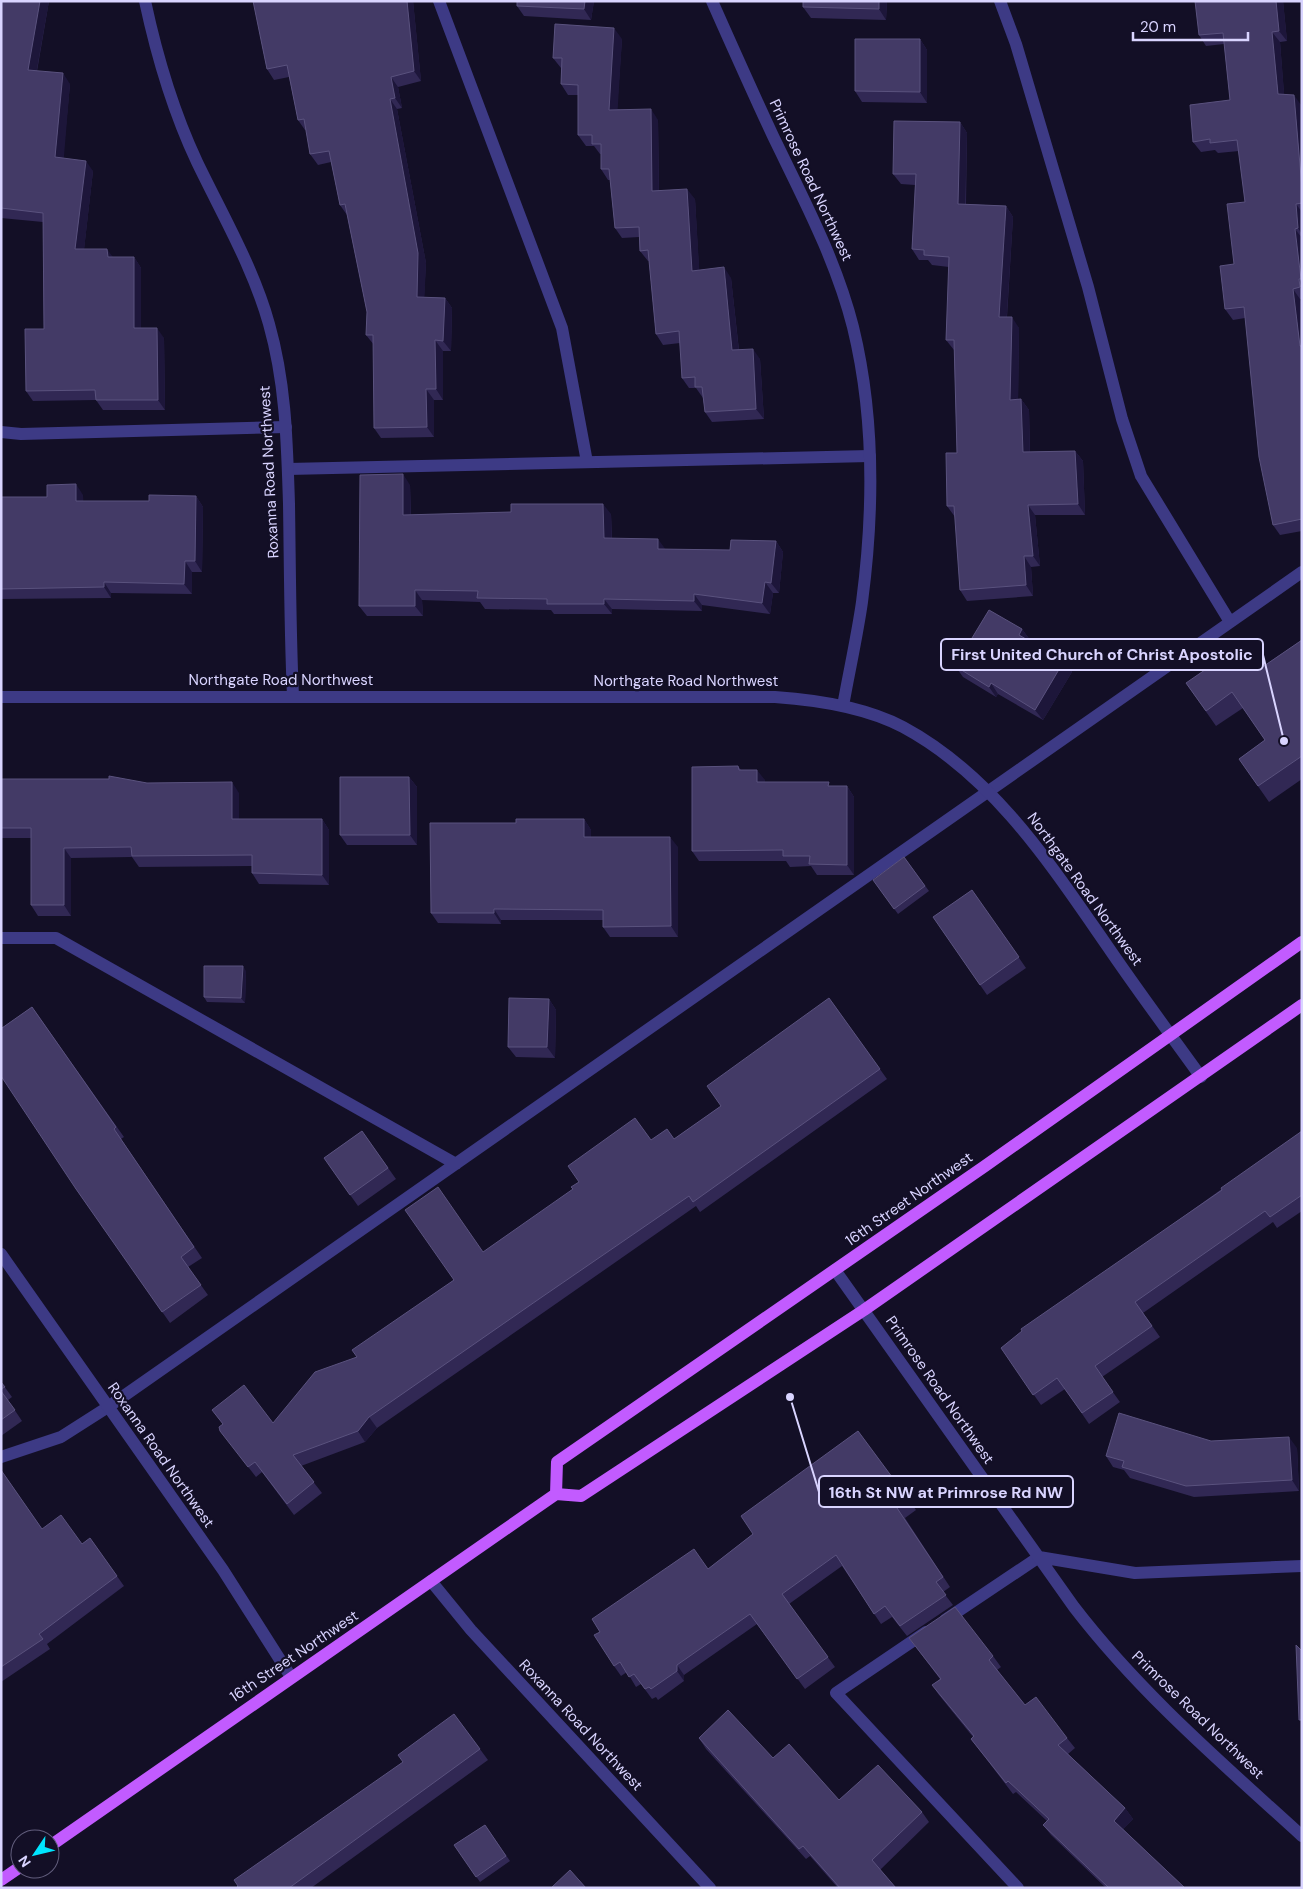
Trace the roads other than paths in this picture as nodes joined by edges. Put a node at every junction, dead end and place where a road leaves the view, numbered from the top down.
1 (145, 1) edge
2 (439, 1) edge
3 (712, 1) edge
4 (1000, 1) edge
5 (286, 427) junction
6 (1, 432) edge
7 (870, 456) junction
8 (587, 462) junction
9 (288, 468) junction
10 (1302, 572) edge
11 (1230, 622) junction
12 (293, 696) junction
13 (1, 697) edge
14 (843, 706) junction
15 (988, 792) junction
16 (1, 938) edge
17 (1302, 942) edge
18 (1302, 1005) edge
19 (1171, 1036) junction
20 (1201, 1077) junction
21 (456, 1164) junction
22 (1, 1254) edge
23 (835, 1270) junction
24 (864, 1310) junction
25 (108, 1408) junction
26 (1, 1457) edge
27 (556, 1494) junction
28 (1039, 1557) junction
29 (1302, 1566) edge
30 (431, 1581) junction
31 (291, 1677) junction
32 (1302, 1836) edge
33 (60, 1839) edge
34 (710, 1888) edge
35 (1018, 1888) edge

1 - 5 street, Roxanna Road Northwest
2 - 8 street
3 - 7 street, Primrose Road Northwest
4 - 11 street
5 - 6 street
5 - 9 street, Roxanna Road Northwest
7 - 8 street
7 - 14 street, Primrose Road Northwest
8 - 9 street
9 - 12 street, Roxanna Road Northwest
10 - 11 street
11 - 15 street
12 - 13 street, Northgate Road Northwest
12 - 14 street, Northgate Road Northwest
14 - 15 street, Northgate Road Northwest
15 - 19 street, Northgate Road Northwest
15 - 21 street
16 - 21 street
17 - 19 main road, 16th Street Northwest
18 - 20 main road
19 - 20 street, Northgate Road Northwest
19 - 23 main road, 16th Street Northwest
20 - 24 main road
21 - 25 street
22 - 25 street, Roxanna Road Northwest
23 - 24 street, Primrose Road Northwest
23 - 27 main road, 16th Street Northwest
24 - 27 main road
24 - 28 street, Primrose Road Northwest
25 - 26 street
25 - 31 street, Roxanna Road Northwest
27 - 30 main road, 16th Street Northwest
28 - 29 street
28 - 32 street, Primrose Road Northwest
28 - 35 street
30 - 31 main road, 16th Street Northwest
30 - 34 street, Roxanna Road Northwest
31 - 33 main road, 16th Street Northwest

